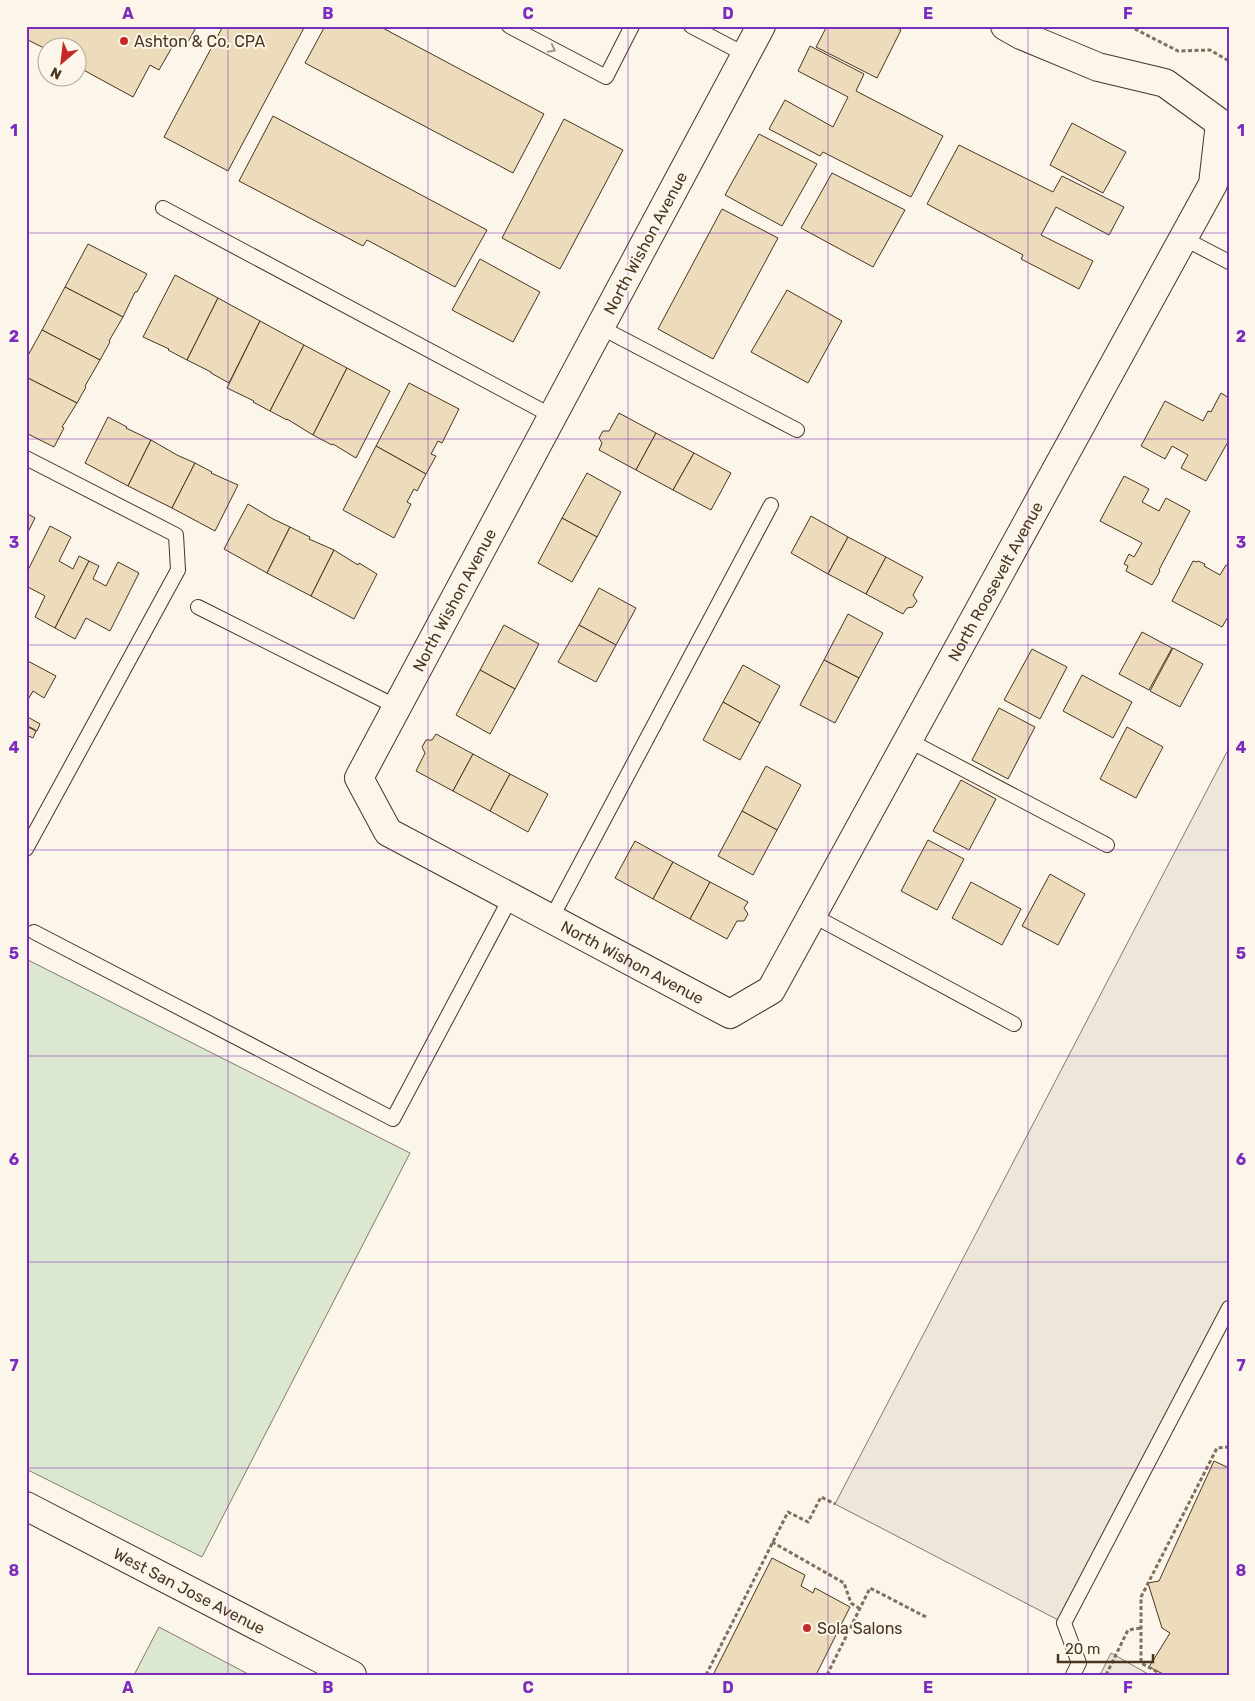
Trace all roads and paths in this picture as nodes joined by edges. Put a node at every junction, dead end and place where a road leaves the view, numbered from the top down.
1 (509, 26) edge
2 (632, 26) edge
3 (691, 26) edge
4 (761, 26) edge
5 (1129, 26) edge
6 (1017, 29) edge
7 (746, 54) junction
8 (1229, 61) edge
9 (163, 208) dead end
10 (1183, 238) junction
11 (1229, 262) edge
12 (600, 327) junction
13 (552, 416) junction
14 (797, 430) dead end
15 (26, 458) edge
16 (771, 505) dead end
17 (198, 606) dead end
18 (397, 707) junction
19 (908, 740) junction
20 (1107, 845) dead end
21 (26, 849) edge
22 (511, 897) junction
23 (812, 915) junction
24 (552, 919) junction
25 (34, 932) dead end
26 (730, 1014) joint
27 (1014, 1024) dead end
28 (1229, 1308) edge
29 (1229, 1447) edge
30 (835, 1504) dead end
31 (26, 1506) edge
32 (772, 1542) junction
33 (860, 1609) junction
34 (926, 1617) dead end
35 (1142, 1628) junction
36 (352, 1675) edge
37 (706, 1675) edge
38 (827, 1675) edge
39 (1073, 1675) edge
40 (1106, 1675) edge
41 (1163, 1675) edge

1 -> 2 lane
3 - 7 lane
4 - 7 street, North Wishon Avenue
5 - 8 path
6 - 10 street, North Roosevelt Avenue
7 - 12 street, North Wishon Avenue
9 - 13 lane
10 - 11 lane
10 - 19 street, North Roosevelt Avenue
12 - 13 street, North Wishon Avenue
12 - 14 lane
13 - 18 street, North Wishon Avenue
15 - 21 lane
16 - 24 lane
17 - 18 lane
18 - 22 street, North Wishon Avenue
19 - 20 lane
19 - 23 street, North Roosevelt Avenue
22 - 24 street, North Wishon Avenue
22 - 25 lane
23 - 26 street, North Roosevelt Avenue
23 - 27 lane
24 - 26 street, North Wishon Avenue
28 - 39 lane
29 - 35 path
30 - 32 path
31 - 36 street, West San Jose Avenue
32 - 33 path
32 - 37 path
33 - 34 path
33 - 38 path
35 - 40 path
35 - 41 path

